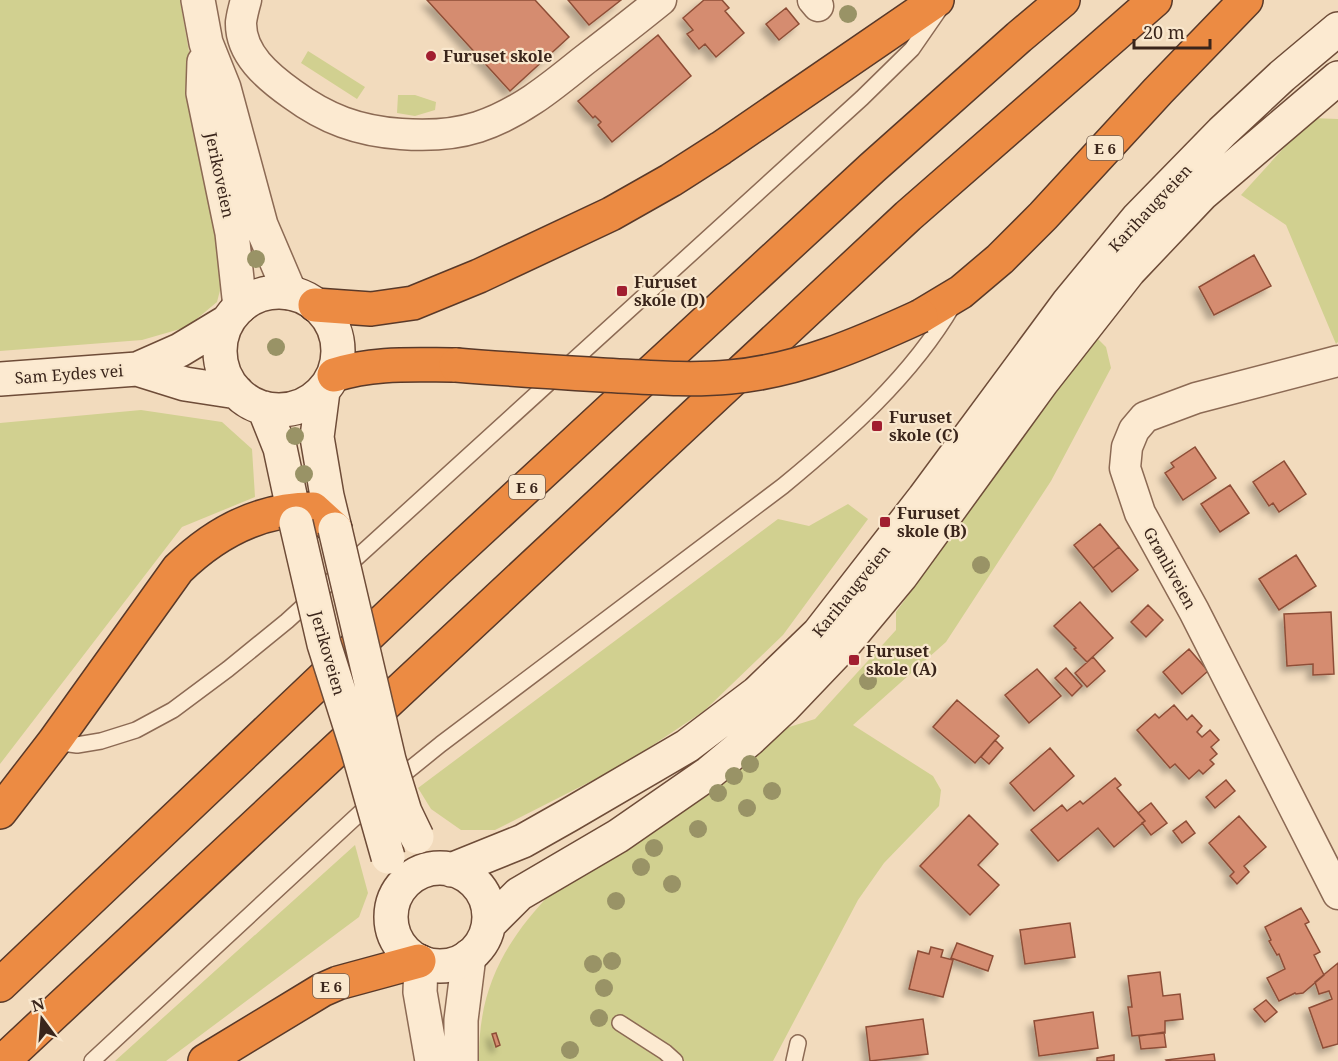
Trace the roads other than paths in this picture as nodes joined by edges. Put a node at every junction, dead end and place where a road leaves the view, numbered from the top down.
1 (198, 0) edge
2 (246, 0) edge
3 (661, 0) edge
4 (937, 0) edge
5 (946, 0) edge
6 (1064, 0) edge
7 (1155, 0) edge
8 (1246, 0) edge
9 (1335, 38) edge
10 (206, 43) junction
11 (1338, 78) edge
12 (961, 292) junction
13 (302, 299) junction
14 (234, 314) junction
15 (1338, 361) edge
16 (137, 369) junction
17 (0, 379) edge
18 (328, 383) junction
19 (251, 400) junction
20 (313, 513) junction
21 (54, 742) junction
22 (0, 812) edge
23 (446, 869) junction
24 (1338, 894) edge
25 (395, 898) junction
26 (489, 924) junction
27 (469, 956) junction
28 (420, 962) junction
29 (0, 985) edge
30 (620, 1023) dead end
31 (798, 1043) dead end
32 (3, 1061) edge
33 (92, 1061) edge
34 (205, 1061) edge
35 (432, 1061) edge
36 (461, 1061) edge
37 (675, 1061) edge
38 (794, 1061) edge

1 - 10 main road, Jerikoveien
2 - 3 street
4 - 13 highway
5 - 21 lane
6 - 29 highway, E 6
7 - 32 highway
8 - 12 highway, E 6
9 - 23 main road, Karihaugveien
10 - 13 main road, Jerikoveien
10 - 14 main road, Jerikoveien
11 - 26 main road, Karihaugveien
12 - 18 highway, E 6, bridge
12 - 33 lane
13 - 14 main road
13 - 18 main road, Jerikoveien
14 - 16 main road, Sam Eydes vei
14 - 19 main road, Jerikoveien
15 - 24 street, Grønliveien
16 - 17 main road, Sam Eydes vei
16 - 19 main road, Sam Eydes vei
18 - 19 main road
18 - 20 main road, Jerikoveien
19 - 20 main road, Jerikoveien
20 - 21 highway
20 - 23 main road, Jerikoveien, bridge
20 - 25 main road, Jerikoveien, bridge
21 - 22 highway
23 - 25 main road
23 - 26 main road, Jerikoveien
25 - 28 main road, Jerikoveien
26 - 27 main road
27 - 28 main road
27 - 36 main road
28 - 34 highway, E 6
28 - 35 main road
30 - 37 lane
31 - 38 lane

